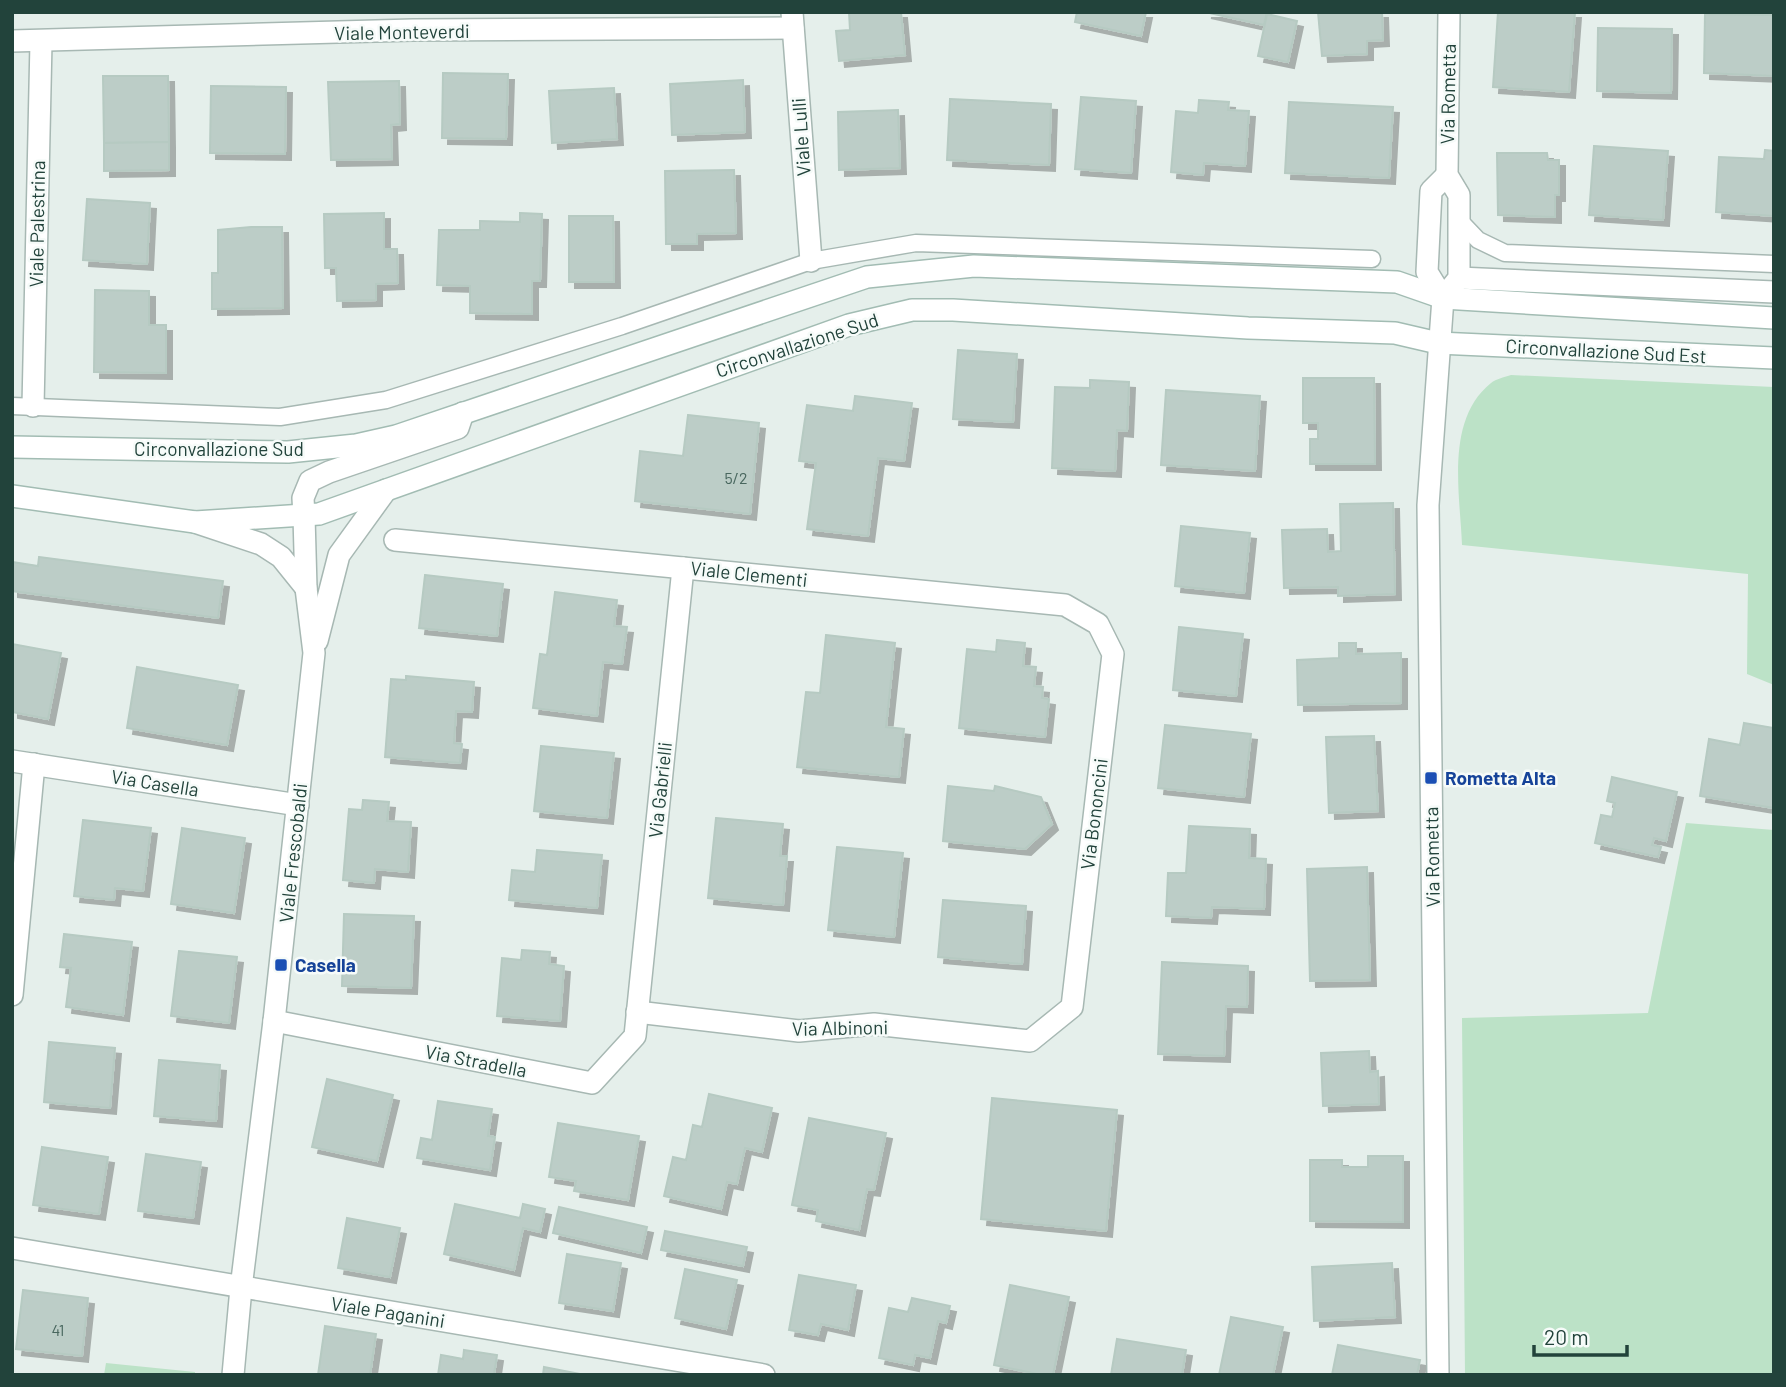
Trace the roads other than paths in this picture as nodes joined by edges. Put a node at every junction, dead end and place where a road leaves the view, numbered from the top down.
1 (1449, 12) edge
2 (792, 20) edge
3 (12, 41) edge
4 (41, 42) junction
5 (1447, 175) junction
6 (1459, 220) junction
7 (1372, 259) dead end
8 (811, 261) junction
9 (1774, 264) edge
10 (1459, 278) junction
11 (1774, 292) edge
12 (1443, 298) junction
13 (1774, 318) edge
14 (1438, 343) junction
15 (1774, 358) edge
16 (23, 406) edge
17 (463, 413) junction
18 (12, 447) edge
19 (386, 490) junction
20 (12, 496) edge
21 (304, 516) junction
22 (195, 522) junction
23 (395, 540) dead end
24 (683, 568) junction
25 (306, 589) junction
26 (1098, 624) joint
27 (314, 653) junction
28 (12, 761) edge
29 (34, 764) junction
30 (298, 805) junction
31 (12, 995) edge
32 (1072, 1006) joint
33 (637, 1012) junction
34 (274, 1021) junction
35 (12, 1248) edge
36 (241, 1288) junction
37 (233, 1375) edge
38 (764, 1375) edge
39 (1438, 1375) edge

1 - 5 street, Via Rometta
2 - 4 street, Viale Monteverdi
2 - 8 street, Viale Lulli
3 - 4 street, Viale Monteverdi
4 - 16 street, Viale Palestrina
5 - 6 street, Via Rometta
5 - 12 street, Via Rometta
6 - 9 lane
6 - 10 street, Via Rometta
7 - 8 lane
8 - 16 lane
10 - 11 street
10 - 12 street
12 - 13 street
12 - 14 street, Via Rometta
12 - 17 street, Circonvallazione Sud
14 - 15 street, Circonvallazione Sud Est
14 - 19 street, Circonvallazione Sud
14 - 39 street, Via Rometta
17 - 18 street, Circonvallazione Sud
17 - 21 street, Circonvallazione Sud
19 - 21 street, Circonvallazione Sud
19 - 27 street
20 - 22 street, Circonvallazione Sud
21 - 22 street, Circonvallazione Sud
21 - 25 street, Circonvallazione Sud
22 - 25 street
23 - 24 street, Viale Clementi
24 - 26 street, Viale Clementi
24 - 33 street, Via Gabrielli
25 - 27 street, Viale Frescobaldi
26 - 32 street, Via Bononcini
27 - 30 street, Viale Frescobaldi
28 - 29 street, Via Casella
29 - 30 street, Via Casella
29 - 31 street
30 - 34 street, Viale Frescobaldi
32 - 33 street, Via Albinoni
33 - 34 street, Via Stradella
34 - 36 street, Viale Frescobaldi
35 - 36 street, Viale Paganini
36 - 37 street, Viale Frescobaldi
36 - 38 street, Viale Paganini

